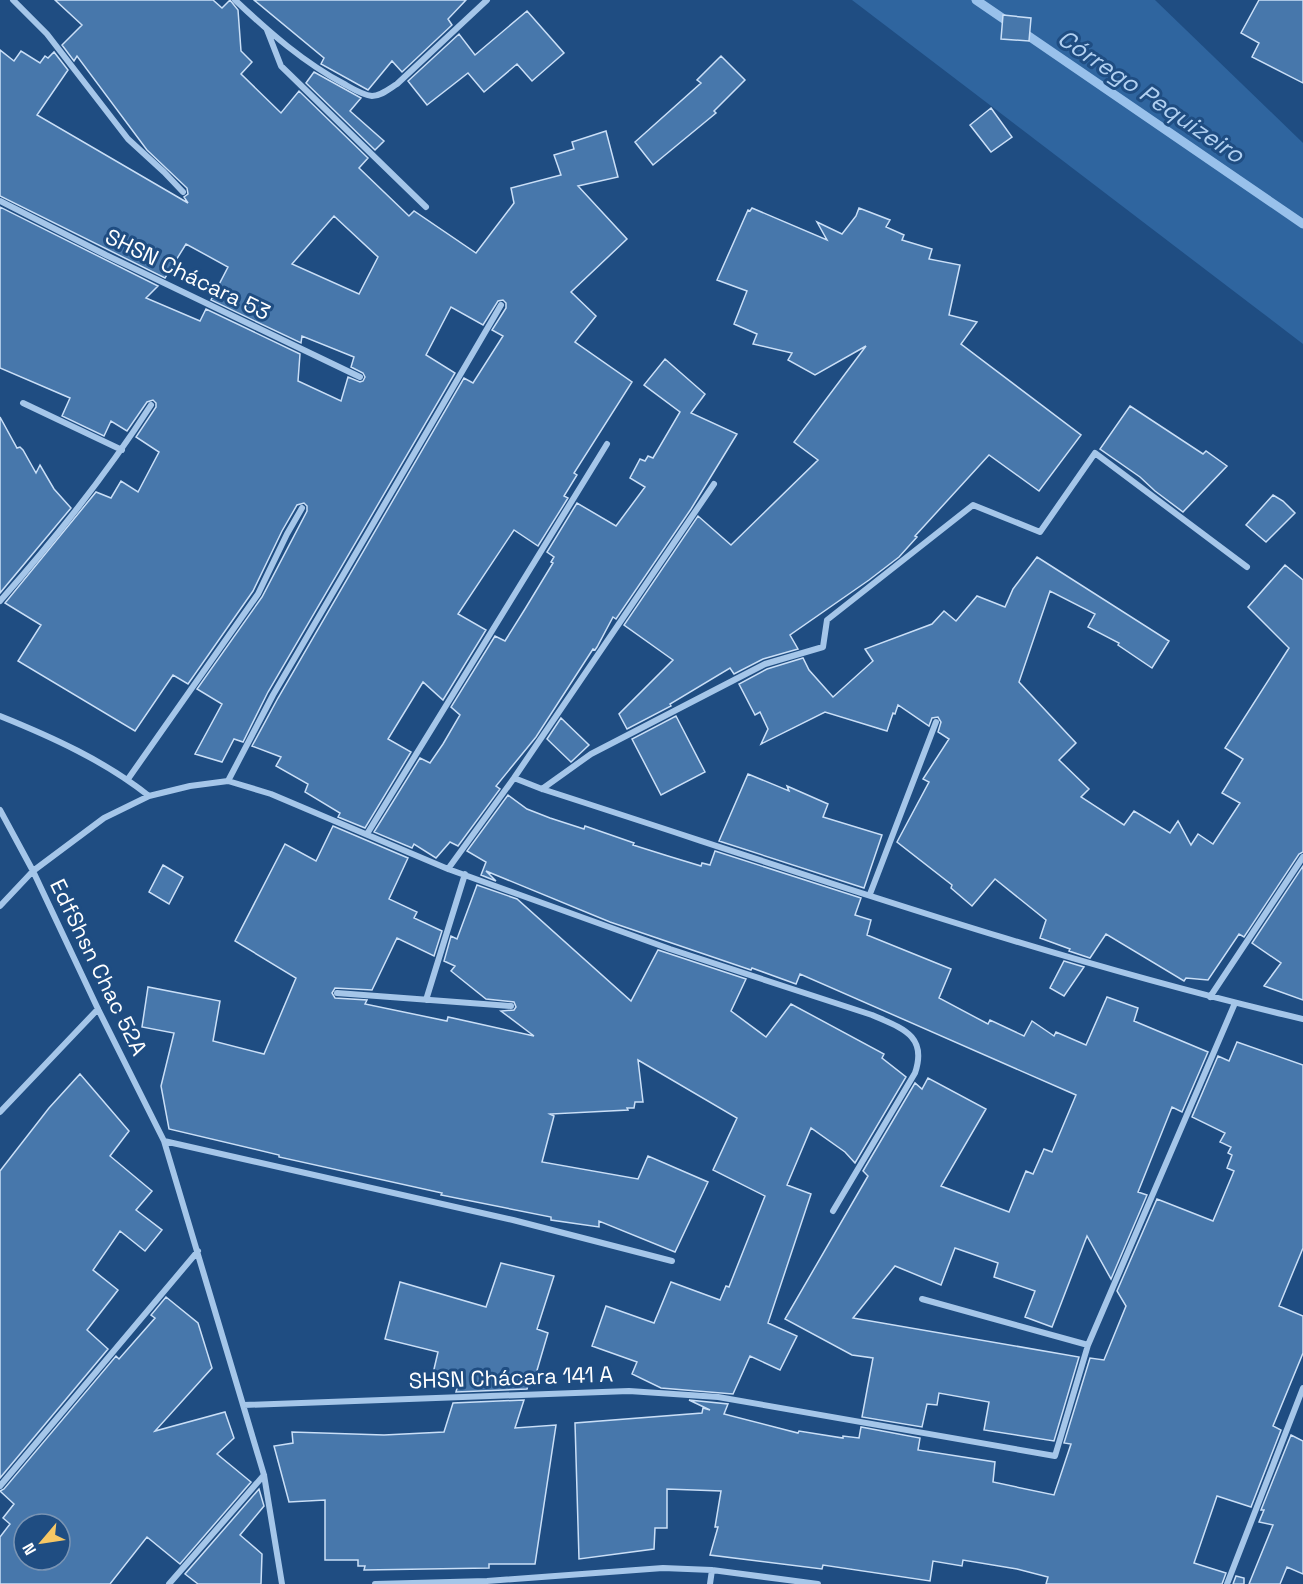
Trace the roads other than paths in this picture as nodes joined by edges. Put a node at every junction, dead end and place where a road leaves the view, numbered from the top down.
1 (13, 0) edge
2 (235, 0) edge
3 (487, 0) edge
4 (267, 30) junction
5 (183, 192) dead end
6 (0, 201) edge
7 (426, 207) dead end
8 (501, 305) dead end
9 (360, 377) dead end
10 (23, 403) dead end
11 (151, 405) dead end
12 (607, 444) dead end
13 (122, 450) junction
14 (714, 484) dead end
15 (302, 508) dead end
16 (1247, 567) dead end
17 (0, 601) edge
18 (0, 716) edge
19 (936, 722) dead end
20 (514, 778) junction
21 (128, 779) junction
22 (228, 781) junction
23 (542, 789) junction
24 (149, 796) junction
25 (0, 810) edge
26 (367, 834) junction
27 (1303, 857) edge
28 (448, 869) junction
29 (33, 871) junction
30 (465, 874) junction
31 (870, 894) junction
32 (0, 906) edge
33 (337, 993) dead end
34 (1210, 997) junction
35 (426, 1000) junction
36 (1235, 1003) junction
37 (511, 1006) dead end
38 (98, 1009) junction
39 (1303, 1019) edge
40 (0, 1112) edge
41 (164, 1141) junction
42 (832, 1211) dead end
43 (198, 1251) junction
44 (672, 1261) dead end
45 (922, 1299) dead end
46 (1088, 1345) junction
47 (1303, 1388) edge
48 (244, 1405) junction
49 (264, 1475) junction
50 (0, 1486) edge
51 (712, 1570) junction
52 (170, 1584) edge
53 (282, 1584) edge
54 (375, 1584) edge
55 (710, 1584) edge
56 (818, 1584) edge
57 (1227, 1584) edge

1 - 5 street
2 - 4 street
3 - 4 street
4 - 7 street
6 - 9 street, SHSN Chácara 53
8 - 22 street
10 - 13 street
11 - 13 street
12 - 26 street
13 - 17 street
14 - 20 street
15 - 21 street
16 - 23 street
18 - 21 street
19 - 31 street
20 - 23 street
20 - 28 street
21 - 24 street
22 - 24 street
22 - 26 street
23 - 31 street
24 - 29 street
25 - 29 street, EdfShsn Chac 52A
26 - 28 street
27 - 34 street
28 - 30 street
29 - 32 street
29 - 38 street, EdfShsn Chac 52A
30 - 35 street
30 - 42 street
31 - 34 street
33 - 35 street
34 - 36 street
35 - 37 street
36 - 39 street
36 - 46 street
38 - 40 street
38 - 41 street, EdfShsn Chac 52A
41 - 43 street, EdfShsn Chac 52A
41 - 44 street
43 - 48 street, EdfShsn Chac 52A
43 - 50 street
45 - 46 street
46 - 48 street, SHSN Chácara 141 A
47 - 57 street
48 - 49 street, EdfShsn Chac 52A
49 - 52 street
49 - 53 street, EdfShsn Chac 52A
51 - 54 street
51 - 55 street
51 - 56 street

